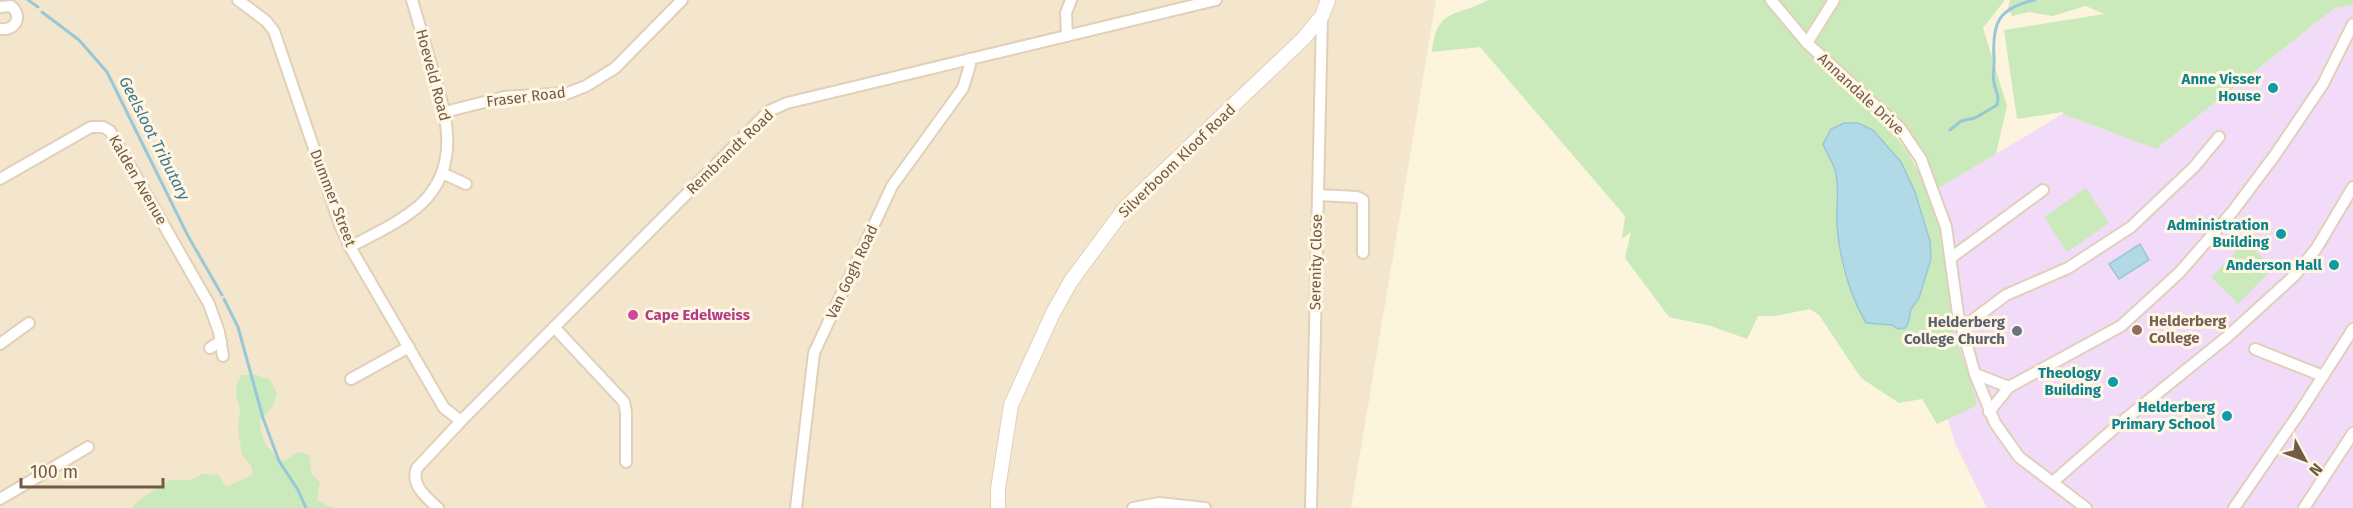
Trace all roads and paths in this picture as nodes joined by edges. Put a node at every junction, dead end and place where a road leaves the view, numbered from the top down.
1 (238, 0) edge
2 (412, 0) edge
3 (682, 0) edge
4 (1071, 0) edge
5 (1216, 0) edge
6 (1328, 0) edge
7 (1770, 0) edge
8 (1834, 0) edge
9 (0, 7) edge
10 (1322, 16) junction
11 (2353, 24) edge
12 (0, 29) edge
13 (1067, 36) junction
14 (1807, 43) junction
15 (969, 59) junction
16 (445, 111) junction
17 (2219, 137) dead end
18 (442, 173) junction
19 (0, 179) edge
20 (466, 184) dead end
21 (2353, 187) edge
22 (2043, 190) dead end
23 (1318, 195) junction
24 (350, 247) junction
25 (1363, 253) dead end
26 (1952, 257) junction
27 (29, 323) dead end
28 (554, 327) junction
29 (1962, 328) junction
30 (2353, 329) edge
31 (221, 341) junction
32 (0, 344) edge
33 (409, 347) junction
34 (210, 348) dead end
35 (2256, 349) dead end
36 (223, 356) dead end
37 (1975, 374) junction
38 (2324, 376) junction
39 (351, 379) dead end
40 (2009, 387) junction
41 (1989, 412) junction
42 (461, 422) junction
43 (2353, 433) edge
44 (88, 447) dead end
45 (626, 462) dead end
46 (2054, 481) junction
47 (0, 499) edge
48 (438, 508) edge
49 (796, 508) edge
50 (998, 508) edge
51 (1133, 508) edge
52 (1205, 508) edge
53 (1311, 508) edge
54 (2086, 508) edge
55 (2234, 508) edge
56 (2304, 508) edge

1 - 24 street, Dummer Street
2 - 16 street, Hoeveld Road
3 - 16 street, Fraser Road
4 - 13 street
5 - 13 street, Rembrandt Road
6 - 10 street, Silverboom Kloof Road
7 - 14 street, Annandale Drive
8 - 14 street
9 - 12 street
10 - 23 street, Serenity Close
10 - 50 street, Silverboom Kloof Road
11 - 40 street
13 - 15 street, Rembrandt Road
14 - 26 street, Annandale Drive
15 - 28 street, Rembrandt Road
15 - 49 street, Van Gogh Road
16 - 18 street, Hoeveld Road
17 - 29 street
18 - 20 street
18 - 24 street, Hoeveld Road
19 - 31 street, Kalden Avenue
21 - 46 street
22 - 26 street
23 - 25 street
23 - 53 street, Serenity Close
24 - 33 street, Dummer Street
26 - 29 street, Annandale Drive
27 - 32 street
28 - 42 street, Rembrandt Road
28 - 45 street
29 - 37 street, Annandale Drive
30 - 38 street
31 - 34 street
31 - 36 street, Kalden Avenue
33 - 39 street
33 - 42 street, Dummer Street
35 - 38 street
37 - 40 street
37 - 41 street, Annandale Drive
38 - 55 street
40 - 41 street
41 - 46 street, Annandale Drive
42 - 48 street, Rembrandt Road
43 - 56 street
44 - 47 street
46 - 54 street, Annandale Drive
51 - 52 street

